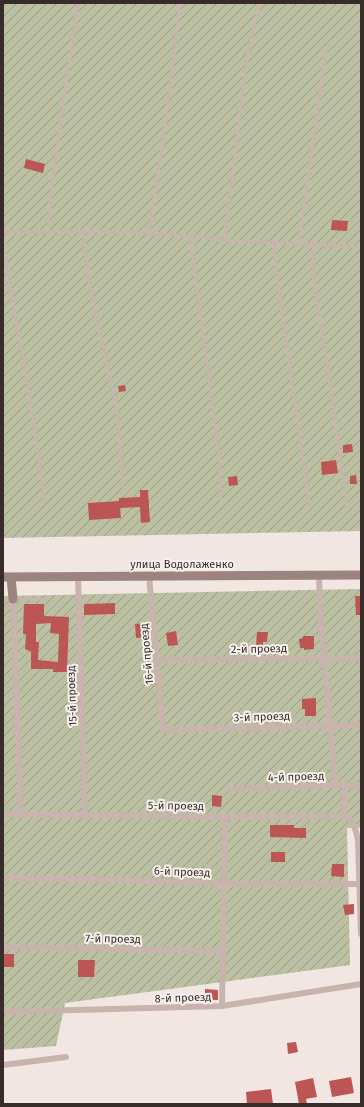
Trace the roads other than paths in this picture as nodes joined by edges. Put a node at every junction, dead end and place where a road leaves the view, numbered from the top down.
1 (78, 3) edge
2 (180, 3) edge
3 (259, 7) dead end
4 (330, 44) dead end
5 (48, 231) junction
6 (83, 231) junction
7 (3, 232) edge
8 (149, 233) junction
9 (190, 236) junction
10 (224, 240) junction
11 (273, 243) junction
12 (3, 244) edge
13 (299, 244) junction
14 (313, 244) junction
15 (361, 247) edge
16 (123, 486) dead end
17 (222, 499) dead end
18 (44, 502) dead end
19 (347, 506) dead end
20 (309, 508) dead end
21 (320, 575) junction
22 (361, 575) edge
23 (149, 576) junction
24 (7, 577) edge
25 (78, 577) junction
26 (41, 599) dead end
27 (13, 603) junction
28 (3, 607) edge
29 (324, 658) junction
30 (361, 658) edge
31 (158, 660) junction
32 (330, 725) junction
33 (361, 725) edge
34 (163, 730) joint
35 (335, 785) junction
36 (345, 786) junction
37 (361, 786) edge
38 (231, 789) dead end
39 (3, 814) edge
40 (22, 815) junction
41 (85, 815) junction
42 (225, 817) junction
43 (347, 817) junction
44 (3, 878) edge
45 (224, 884) junction
46 (360, 884) junction
47 (361, 934) edge
48 (3, 947) edge
49 (222, 951) junction
50 (361, 984) edge
51 (222, 1006) junction
52 (3, 1012) edge
53 (66, 1057) dead end
54 (3, 1066) edge

1 - 5 lane
2 - 8 lane
3 - 10 lane
4 - 13 lane
5 - 6 lane
5 - 7 lane
6 - 8 lane
6 - 16 lane
8 - 9 lane
9 - 10 lane
9 - 17 lane
10 - 11 lane
11 - 13 lane
11 - 20 lane
12 - 18 lane
13 - 14 lane
14 - 15 lane
14 - 19 lane
21 - 22 main road, улица Водолаженко
21 - 23 main road, улица Водолаженко
21 - 29 street
23 - 25 main road, улица Водолаженко
23 - 31 street, 16-й проезд
24 - 25 main road, улица Водолаженко
24 - 27 main road
25 - 41 street, 15-й проезд
26 - 27 lane
27 - 28 lane
27 - 40 street
29 - 30 street, 2-й проезд
29 - 31 street, 2-й проезд
29 - 32 street
31 - 34 street, 16-й проезд
32 - 33 street, 3-й проезд
32 - 34 street, 3-й проезд
32 - 35 street
35 - 36 street, 4-й проезд
35 - 38 street, 4-й проезд
36 - 37 street, 4-й проезд
36 - 43 street
39 - 40 street, 5-й проезд
40 - 41 street, 5-й проезд
41 - 42 street, 5-й проезд
42 - 43 street, 5-й проезд
42 - 45 street
43 - 46 street
44 - 45 street, 6-й проезд
45 - 46 street, 6-й проезд
45 - 49 street
46 - 47 street
48 - 49 street, 7-й проезд
49 - 51 street
50 - 51 street, 8-й проезд
51 - 52 street, 8-й проезд
53 - 54 street

